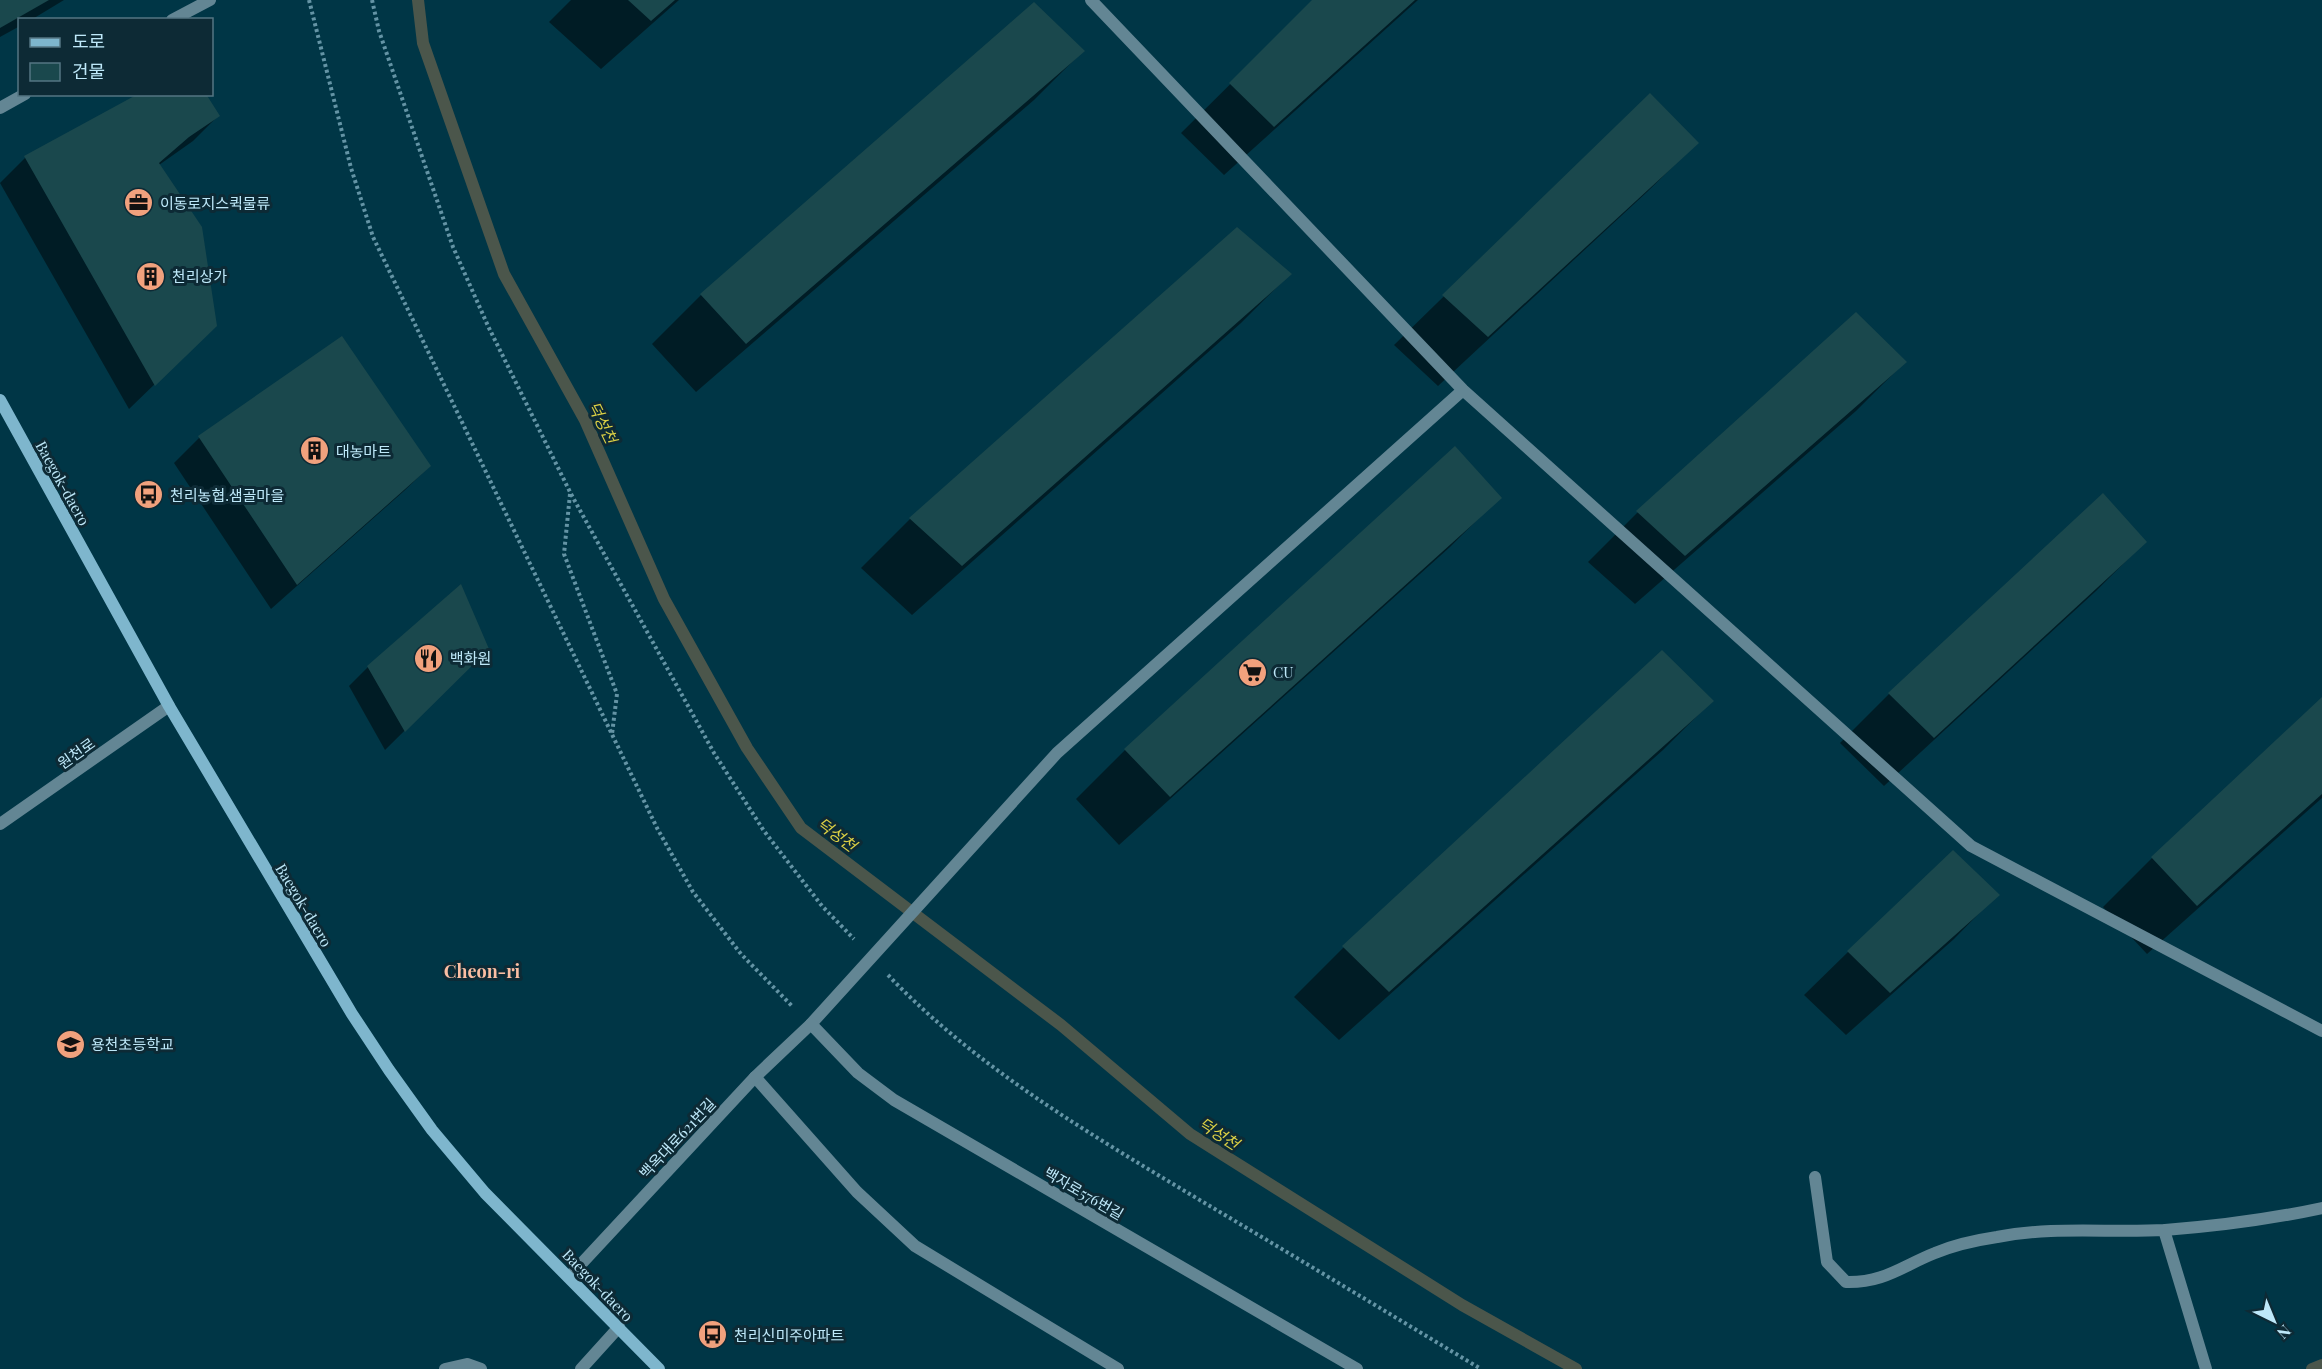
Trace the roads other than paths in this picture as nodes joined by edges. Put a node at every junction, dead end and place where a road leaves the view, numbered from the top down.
1 (210, 0) edge
2 (1091, 0) edge
3 (176, 18) edge
4 (22, 96) edge
5 (0, 108) edge
6 (1463, 390) junction
7 (0, 400) edge
8 (169, 706) junction
9 (0, 824) edge
10 (811, 1024) junction
11 (2322, 1031) edge
12 (755, 1077) junction
13 (1815, 1177) dead end
14 (2322, 1208) edge
15 (2164, 1230) junction
16 (569, 1277) junction
17 (619, 1328) junction
18 (445, 1369) edge
19 (481, 1369) edge
20 (581, 1369) edge
21 (659, 1369) edge
22 (1118, 1369) edge
23 (1357, 1369) edge
24 (2206, 1369) edge

1 - 3 street
2 - 6 street
4 - 5 street
6 - 10 street, 백옥대로621번길
6 - 11 street
7 - 8 main road, Baegok-daero
8 - 9 street, 원천로
8 - 16 main road, Baegok-daero
10 - 12 street, 백옥대로621번길
10 - 23 street, 백자로576번길
12 - 16 street, 백옥대로621번길
12 - 22 street
13 - 15 street
14 - 15 street
15 - 24 street
16 - 17 main road, Baegok-daero
17 - 20 street
17 - 21 main road, Baegok-daero
18 - 19 street

